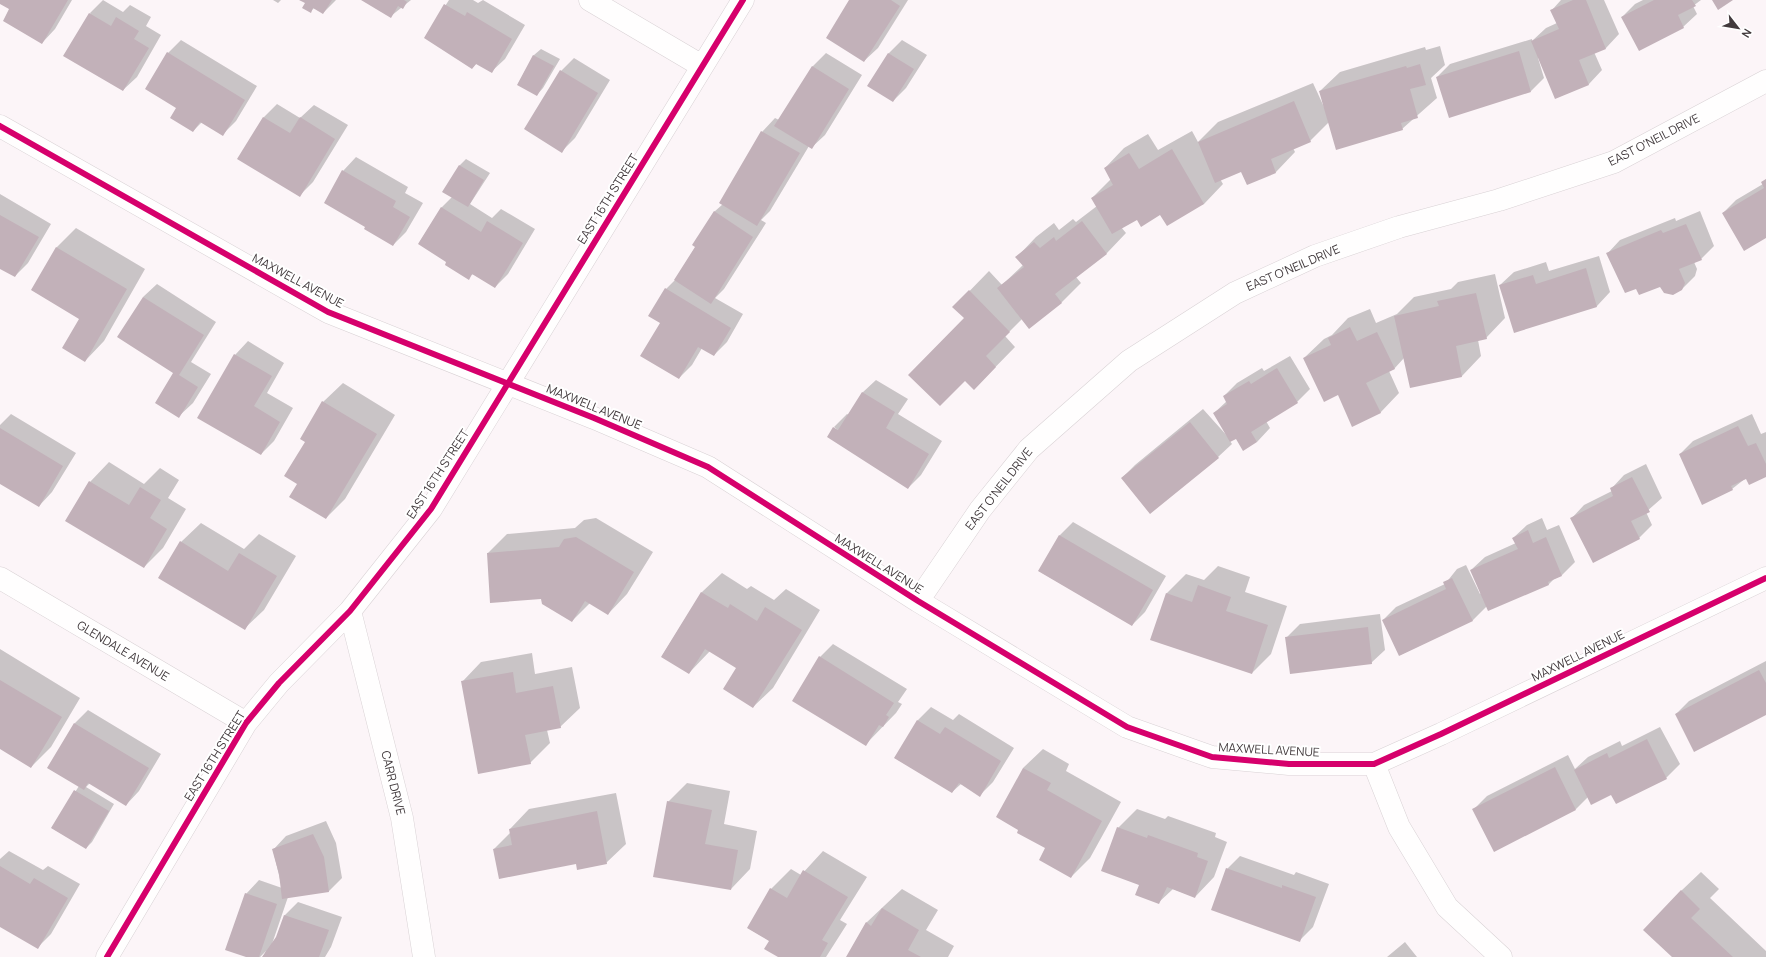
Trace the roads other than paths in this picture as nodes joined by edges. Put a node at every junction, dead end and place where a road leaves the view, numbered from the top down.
1 (590, 0) edge
2 (743, 0) edge
3 (702, 66) junction
4 (1766, 81) edge
5 (0, 126) edge
6 (507, 384) junction
7 (0, 578) edge
8 (1766, 578) edge
9 (918, 601) junction
10 (350, 611) junction
11 (246, 723) junction
12 (1374, 764) junction
13 (108, 957) edge
14 (424, 957) edge
15 (1501, 957) edge

1 - 3 street
2 - 3 street, EAST 16TH STREET
3 - 6 street, EAST 16TH STREET
4 - 9 street, EAST O'NEIL DRIVE
5 - 6 street, MAXWELL AVENUE
6 - 9 street, MAXWELL AVENUE
6 - 10 street, EAST 16TH STREET
7 - 11 street, GLENDALE AVENUE
8 - 12 street, MAXWELL AVENUE
9 - 12 street, MAXWELL AVENUE
10 - 11 street, EAST 16TH STREET
10 - 14 street, CARR DRIVE
11 - 13 street, EAST 16TH STREET
12 - 15 street

